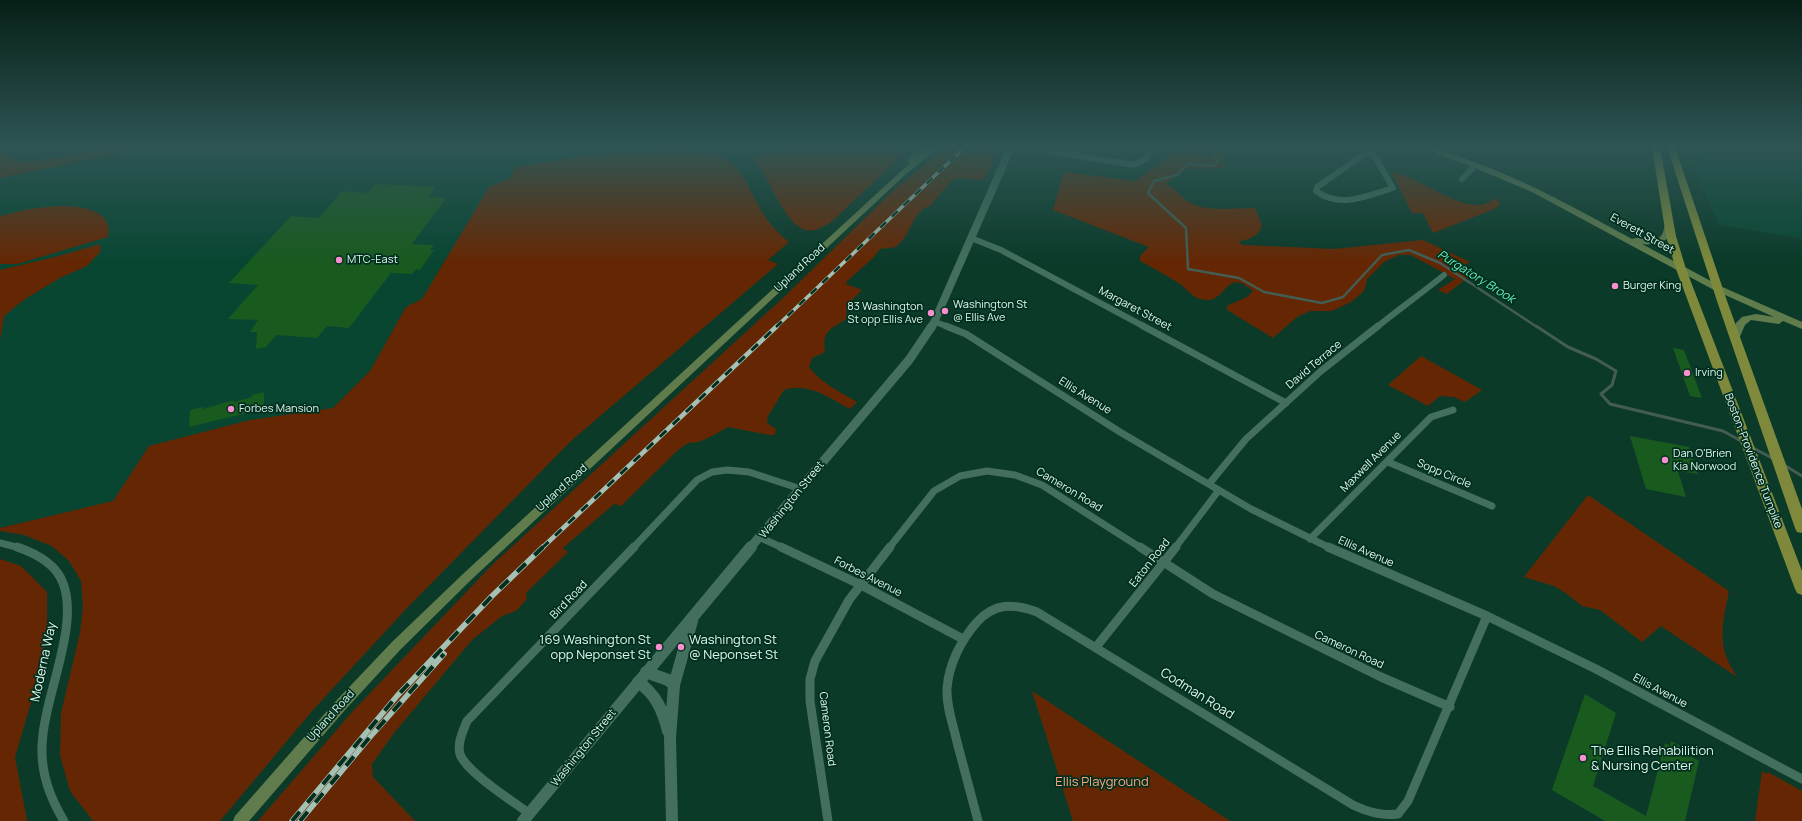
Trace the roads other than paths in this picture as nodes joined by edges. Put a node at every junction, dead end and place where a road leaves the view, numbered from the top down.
1 (890, 185) edge
2 (995, 185) edge
3 (1319, 185) edge
4 (1391, 185) edge
5 (1522, 185) edge
6 (1662, 185) edge
7 (1683, 185) edge
8 (1669, 225) junction
9 (1614, 232) junction
10 (972, 238) junction
11 (1681, 269) junction
12 (1444, 274) dead end
13 (1717, 288) junction
14 (935, 322) junction
15 (1802, 326) edge
16 (1735, 339) junction
17 (1286, 403) junction
18 (1453, 410) dead end
19 (1388, 462) junction
20 (1209, 484) junction
21 (801, 489) junction
22 (1219, 490) junction
23 (1492, 506) dead end
24 (1802, 528) edge
25 (761, 538) junction
26 (1310, 539) junction
27 (0, 544) edge
28 (1164, 564) junction
29 (861, 585) junction
30 (1802, 589) edge
31 (1487, 616) junction
32 (693, 618) junction
33 (963, 639) junction
34 (1096, 647) junction
35 (646, 672) junction
36 (638, 682) junction
37 (674, 685) junction
38 (1450, 707) junction
39 (670, 738) junction
40 (1802, 779) edge
41 (526, 817) edge
42 (64, 821) edge
43 (240, 821) edge
44 (672, 821) edge
45 (828, 821) edge
46 (978, 821) edge

1 - 43 main road, Upland Road
2 - 10 street, Washington Street
3 - 4 street
5 - 9 main road, Everett Street
6 - 8 main road, Boston-Providence Turnpike
7 - 13 main road, Boston-Providence Turnpike
8 - 9 main road
8 - 11 main road, Boston-Providence Turnpike
9 - 11 main road, Everett Street
10 - 14 street, Washington Street
10 - 17 street, Margaret Street
11 - 13 main road, Everett Street
11 - 30 main road, Boston-Providence Turnpike
12 - 17 street, David Terrace
13 - 15 main road, Everett Street
13 - 16 main road, Boston-Providence Turnpike
14 - 20 street, Ellis Avenue
14 - 21 street, Washington Street
15 - 16 main road
16 - 24 main road, Boston-Providence Turnpike
17 - 20 street, David Terrace
18 - 19 street, Maxwell Avenue
19 - 23 street, Sopp Circle
19 - 26 street, Maxwell Avenue
20 - 22 street, Ellis Avenue
21 - 25 street, Washington Street
21 - 41 street, Bird Road
22 - 26 street, Ellis Avenue
22 - 28 street, Eaton Road
25 - 29 street, Forbes Avenue
25 - 32 street, Washington Street
26 - 31 street, Ellis Avenue
27 - 42 street, Moderna Way
28 - 29 street, Cameron Road
28 - 34 street, Eaton Road
28 - 38 street, Cameron Road
29 - 33 street, Forbes Avenue
29 - 45 street, Cameron Road
31 - 38 street, Codman Road
31 - 40 street, Ellis Avenue
32 - 35 street, Washington Street
32 - 37 street
33 - 34 street, Codman Road
33 - 46 street, Codman Road
34 - 38 street, Codman Road
35 - 36 street, Washington Street
35 - 37 street
36 - 39 street
36 - 41 street, Washington Street
37 - 39 street
39 - 44 street

